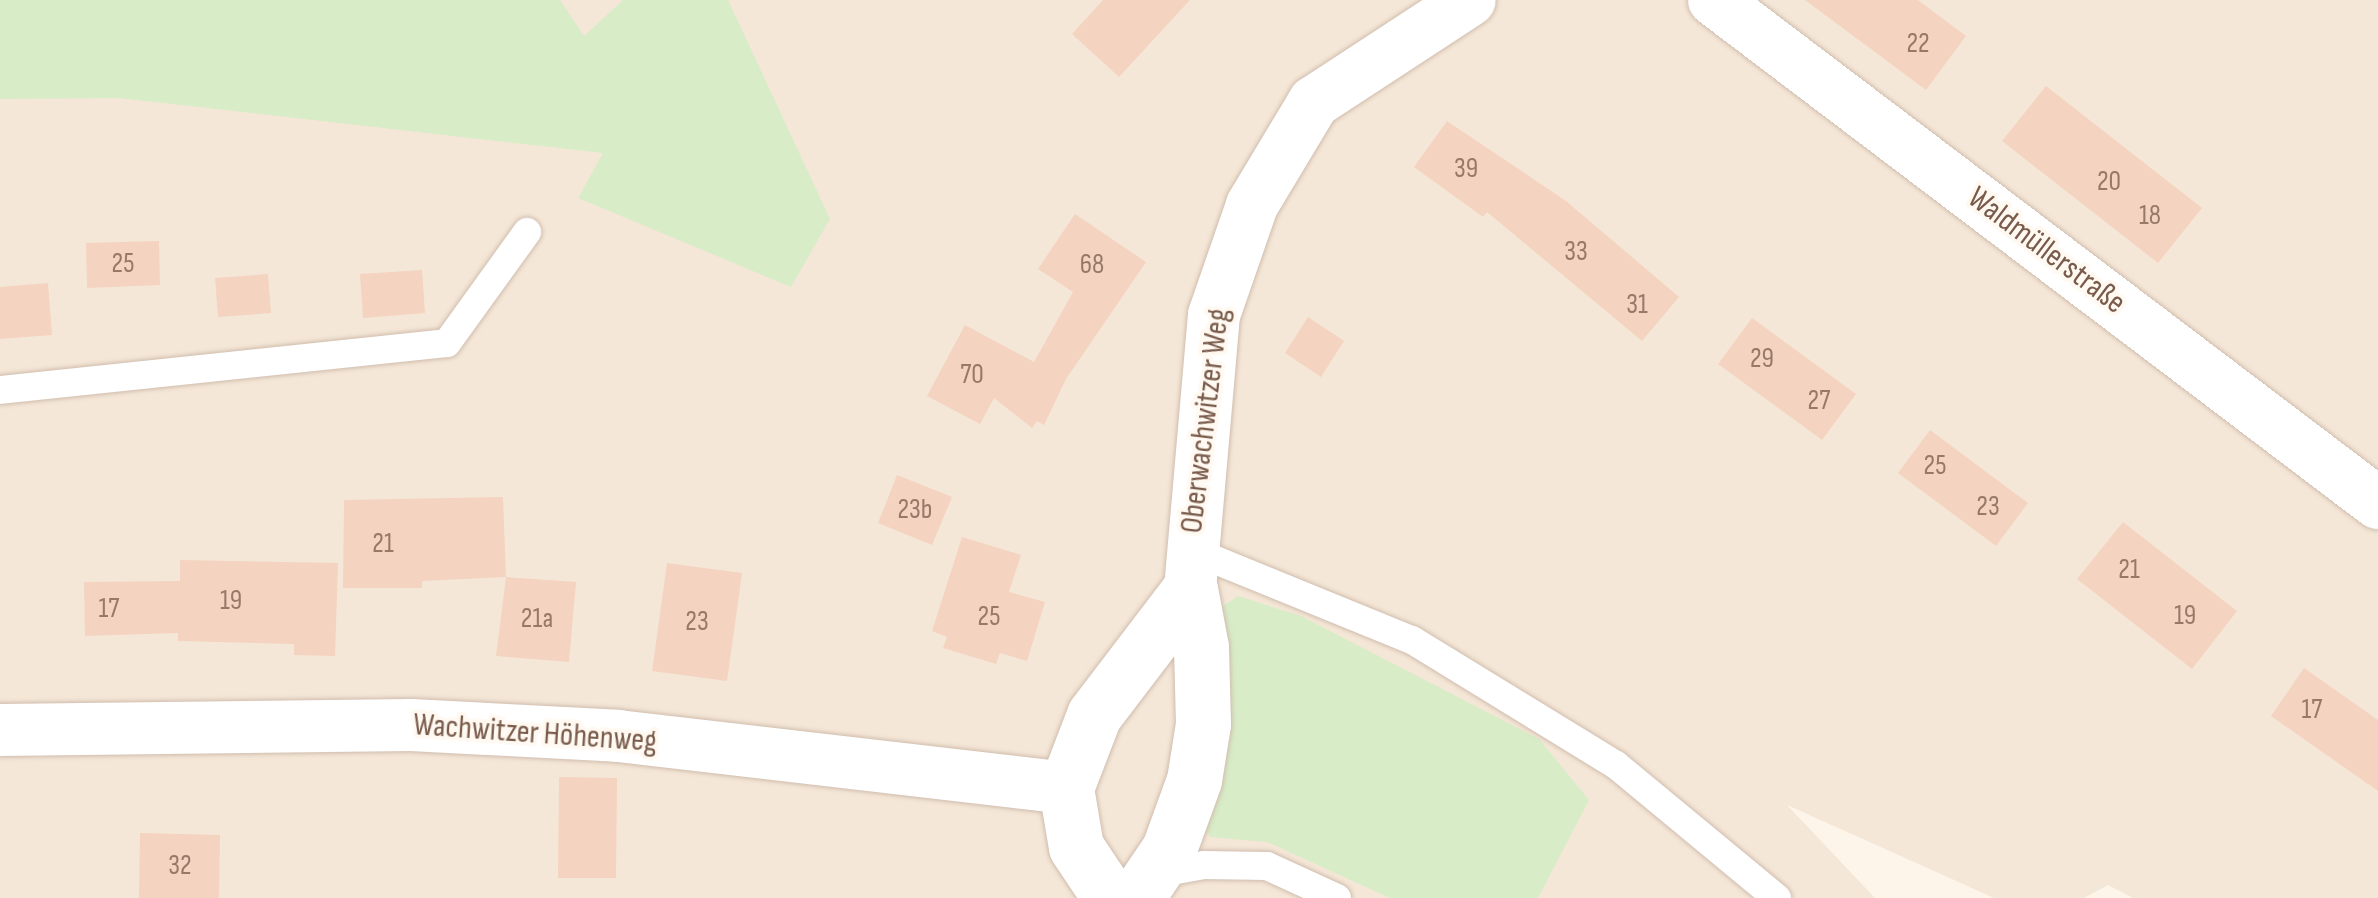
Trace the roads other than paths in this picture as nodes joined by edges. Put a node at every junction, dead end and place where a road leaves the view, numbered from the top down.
1 (1470, 0) edge
2 (1714, 0) edge
3 (527, 232) dead end
4 (0, 390) edge
5 (2378, 502) edge
6 (1190, 570) junction
7 (0, 730) edge
8 (1066, 788) junction
9 (1133, 890) edge
10 (1337, 898) edge
11 (1777, 898) edge

1 - 6 street, Oberwachwitzer Weg
2 - 5 street, Waldmüllerstraße
3 - 4 lane
6 - 8 street
6 - 9 street, Oberwachwitzer Weg
6 - 11 lane
7 - 8 street, Wachwitzer Höhenweg
8 - 9 street
9 - 10 lane

